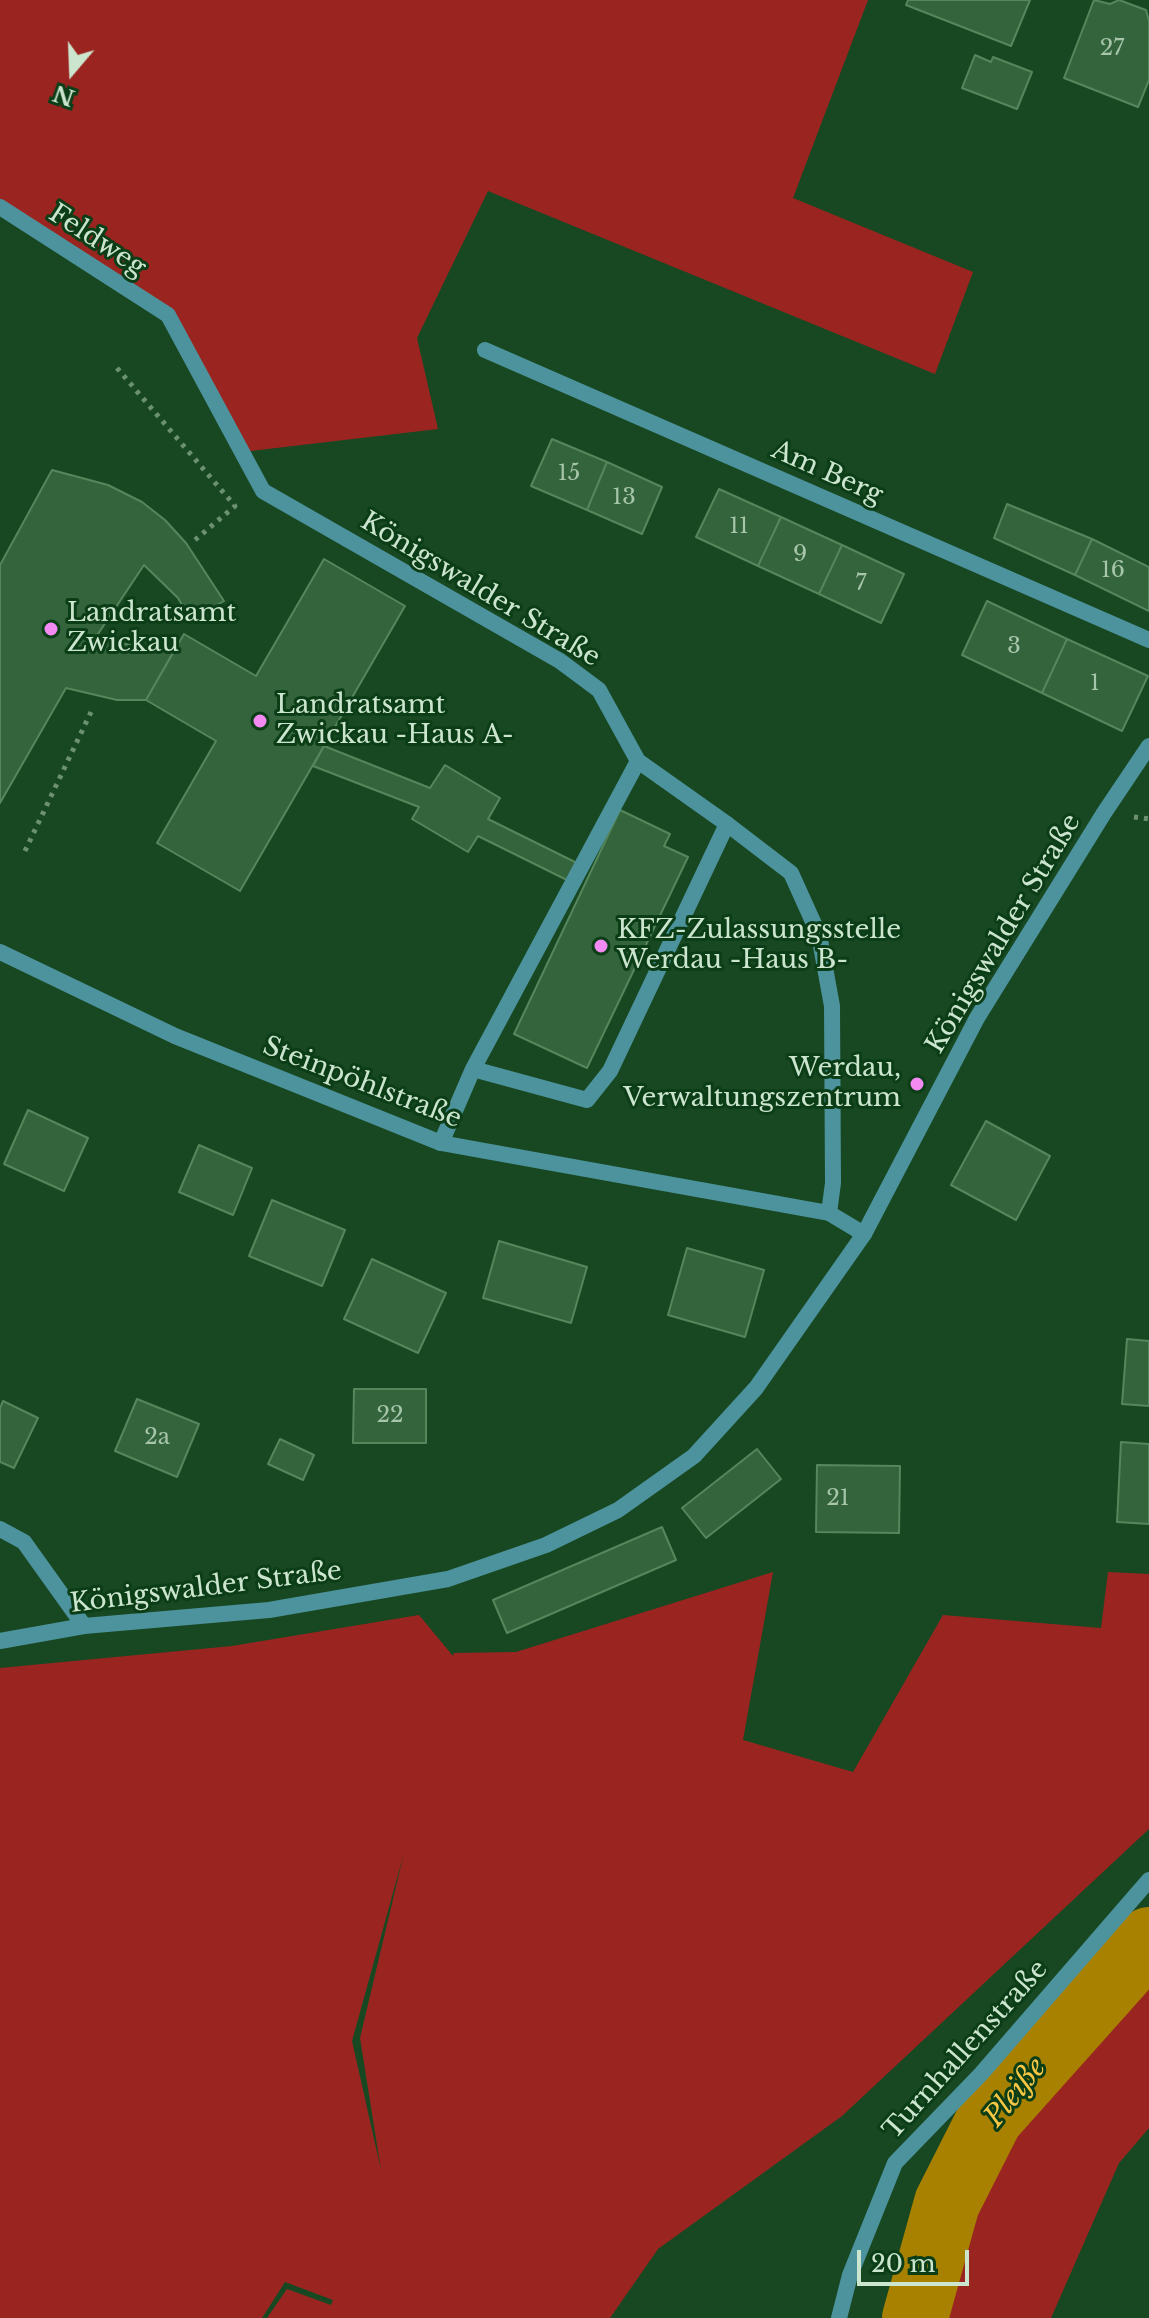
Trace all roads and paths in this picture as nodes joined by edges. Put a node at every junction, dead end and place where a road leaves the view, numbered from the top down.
1 (0, 207) edge
2 (168, 315) joint
3 (485, 350) dead end
4 (117, 368) dead end
5 (195, 540) dead end
6 (1149, 640) edge
7 (91, 712) dead end
8 (1149, 746) edge
9 (638, 761) junction
10 (727, 824) junction
11 (25, 851) dead end
12 (0, 952) edge
13 (473, 1069) junction
14 (441, 1143) junction
15 (829, 1213) junction
16 (864, 1234) junction
17 (0, 1529) edge
18 (84, 1626) junction
19 (0, 1641) edge
20 (1149, 1880) edge
21 (839, 2318) edge

1 - 2 street, Feldweg
2 - 9 street, Königswalder Straße
3 - 6 street, Am Berg
4 - 5 path
7 - 11 path
8 - 16 street, Königswalder Straße
9 - 10 street, Königswalder Straße
9 - 13 street
10 - 13 street
10 - 15 street, Königswalder Straße
12 - 14 street, Steinpöhlstraße
13 - 14 street
14 - 15 street, Steinpöhlstraße
15 - 16 street, Steinpöhlstraße
16 - 18 street, Königswalder Straße
17 - 18 street
18 - 19 street, Königswalder Straße
20 - 21 street, Turnhallenstraße

